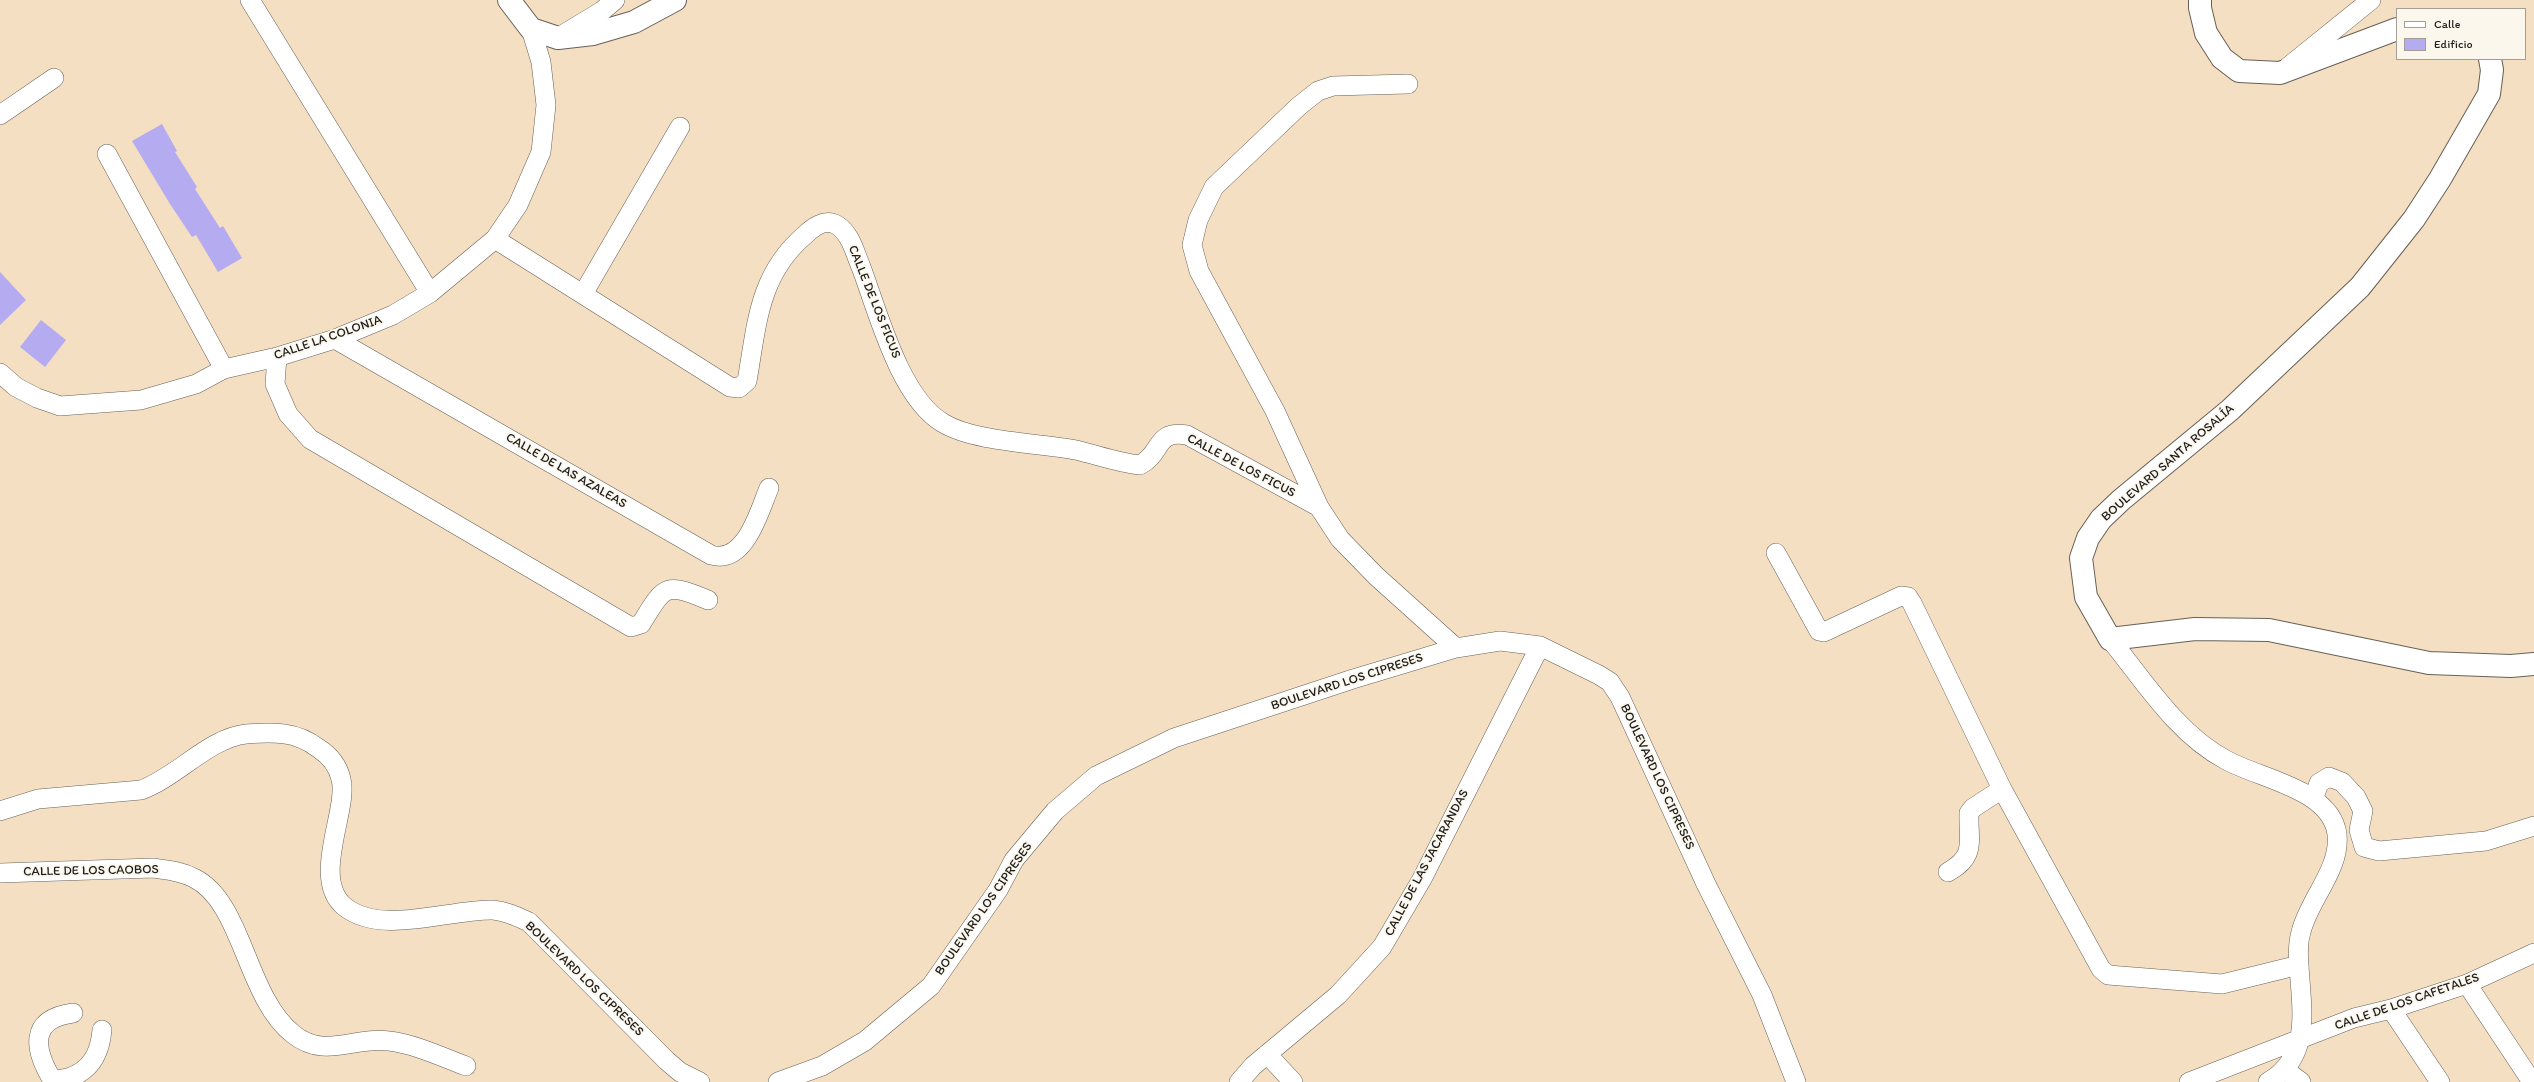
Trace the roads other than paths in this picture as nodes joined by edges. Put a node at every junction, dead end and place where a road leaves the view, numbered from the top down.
1 (250, 0) edge
2 (509, 0) edge
3 (615, 0) edge
4 (675, 0) edge
5 (2200, 0) edge
6 (2370, 0) edge
7 (531, 29) junction
8 (2396, 29) edge
9 (558, 38) junction
10 (2490, 60) edge
11 (2280, 73) junction
12 (54, 78) dead end
13 (1408, 84) dead end
14 (0, 115) edge
15 (680, 127) dead end
16 (107, 154) dead end
17 (495, 239) junction
18 (430, 292) junction
19 (583, 294) junction
20 (335, 339) junction
21 (277, 357) junction
22 (224, 369) junction
23 (0, 373) edge
24 (769, 488) dead end
25 (1319, 507) junction
26 (1776, 553) dead end
27 (708, 600) dead end
28 (2110, 639) junction
29 (1540, 646) junction
30 (1456, 648) junction
31 (2534, 664) edge
32 (2002, 789) junction
33 (2314, 798) junction
34 (0, 811) edge
35 (2534, 826) edge
36 (1948, 872) dead end
37 (0, 873) edge
38 (2534, 953) edge
39 (2298, 965) junction
40 (2467, 984) junction
41 (2390, 1010) junction
42 (73, 1013) dead end
43 (102, 1030) dead end
44 (2300, 1040) junction
45 (1267, 1054) junction
46 (466, 1066) dead end
47 (2284, 1069) junction
48 (53, 1081) edge
49 (695, 1081) edge
50 (778, 1082) edge
51 (1239, 1082) edge
52 (1294, 1082) edge
53 (1796, 1082) edge
54 (2189, 1082) edge
55 (2268, 1082) edge
56 (2301, 1082) edge
57 (2440, 1082) edge
58 (2532, 1082) edge

1 - 18 street
2 - 7 street
3 - 9 street
4 - 9 street
5 - 11 street
6 - 11 street
7 - 9 street
7 - 17 street, CALLE LA COLONIA
8 - 11 street
10 - 28 street, BOULEVARD SANTA ROSALÍA
12 - 14 street
13 - 25 street
15 - 19 street
16 - 22 street
17 - 18 street, CALLE LA COLONIA
17 - 19 street, CALLE DE LOS FICUS
18 - 20 street, CALLE LA COLONIA
19 - 25 street, CALLE DE LOS FICUS
20 - 21 street, CALLE LA COLONIA
20 - 24 street, CALLE DE LAS AZALEAS
21 - 22 street, CALLE LA COLONIA
21 - 27 street
22 - 23 street, CALLE LA COLONIA
25 - 30 street
26 - 32 street
28 - 31 street
28 - 33 street
29 - 30 street, BOULEVARD LOS CIPRESES
29 - 45 street, CALLE DE LAS JACARANDAS
29 - 53 street, BOULEVARD LOS CIPRESES
30 - 50 street, BOULEVARD LOS CIPRESES
32 - 36 street
32 - 39 street
33 - 35 street
33 - 39 street
34 - 49 street, BOULEVARD LOS CIPRESES
37 - 46 street, CALLE DE LOS CAOBOS
38 - 40 street, CALLE DE LOS CAFETALES
39 - 44 street
40 - 41 street, CALLE DE LOS CAFETALES
40 - 58 street
41 - 44 street, CALLE DE LOS CAFETALES
41 - 57 street
42 - 48 street
43 - 48 street
44 - 47 street
44 - 54 street
45 - 51 street, CALLE DE LAS JACARANDAS
45 - 52 street
47 - 55 street
47 - 56 street

